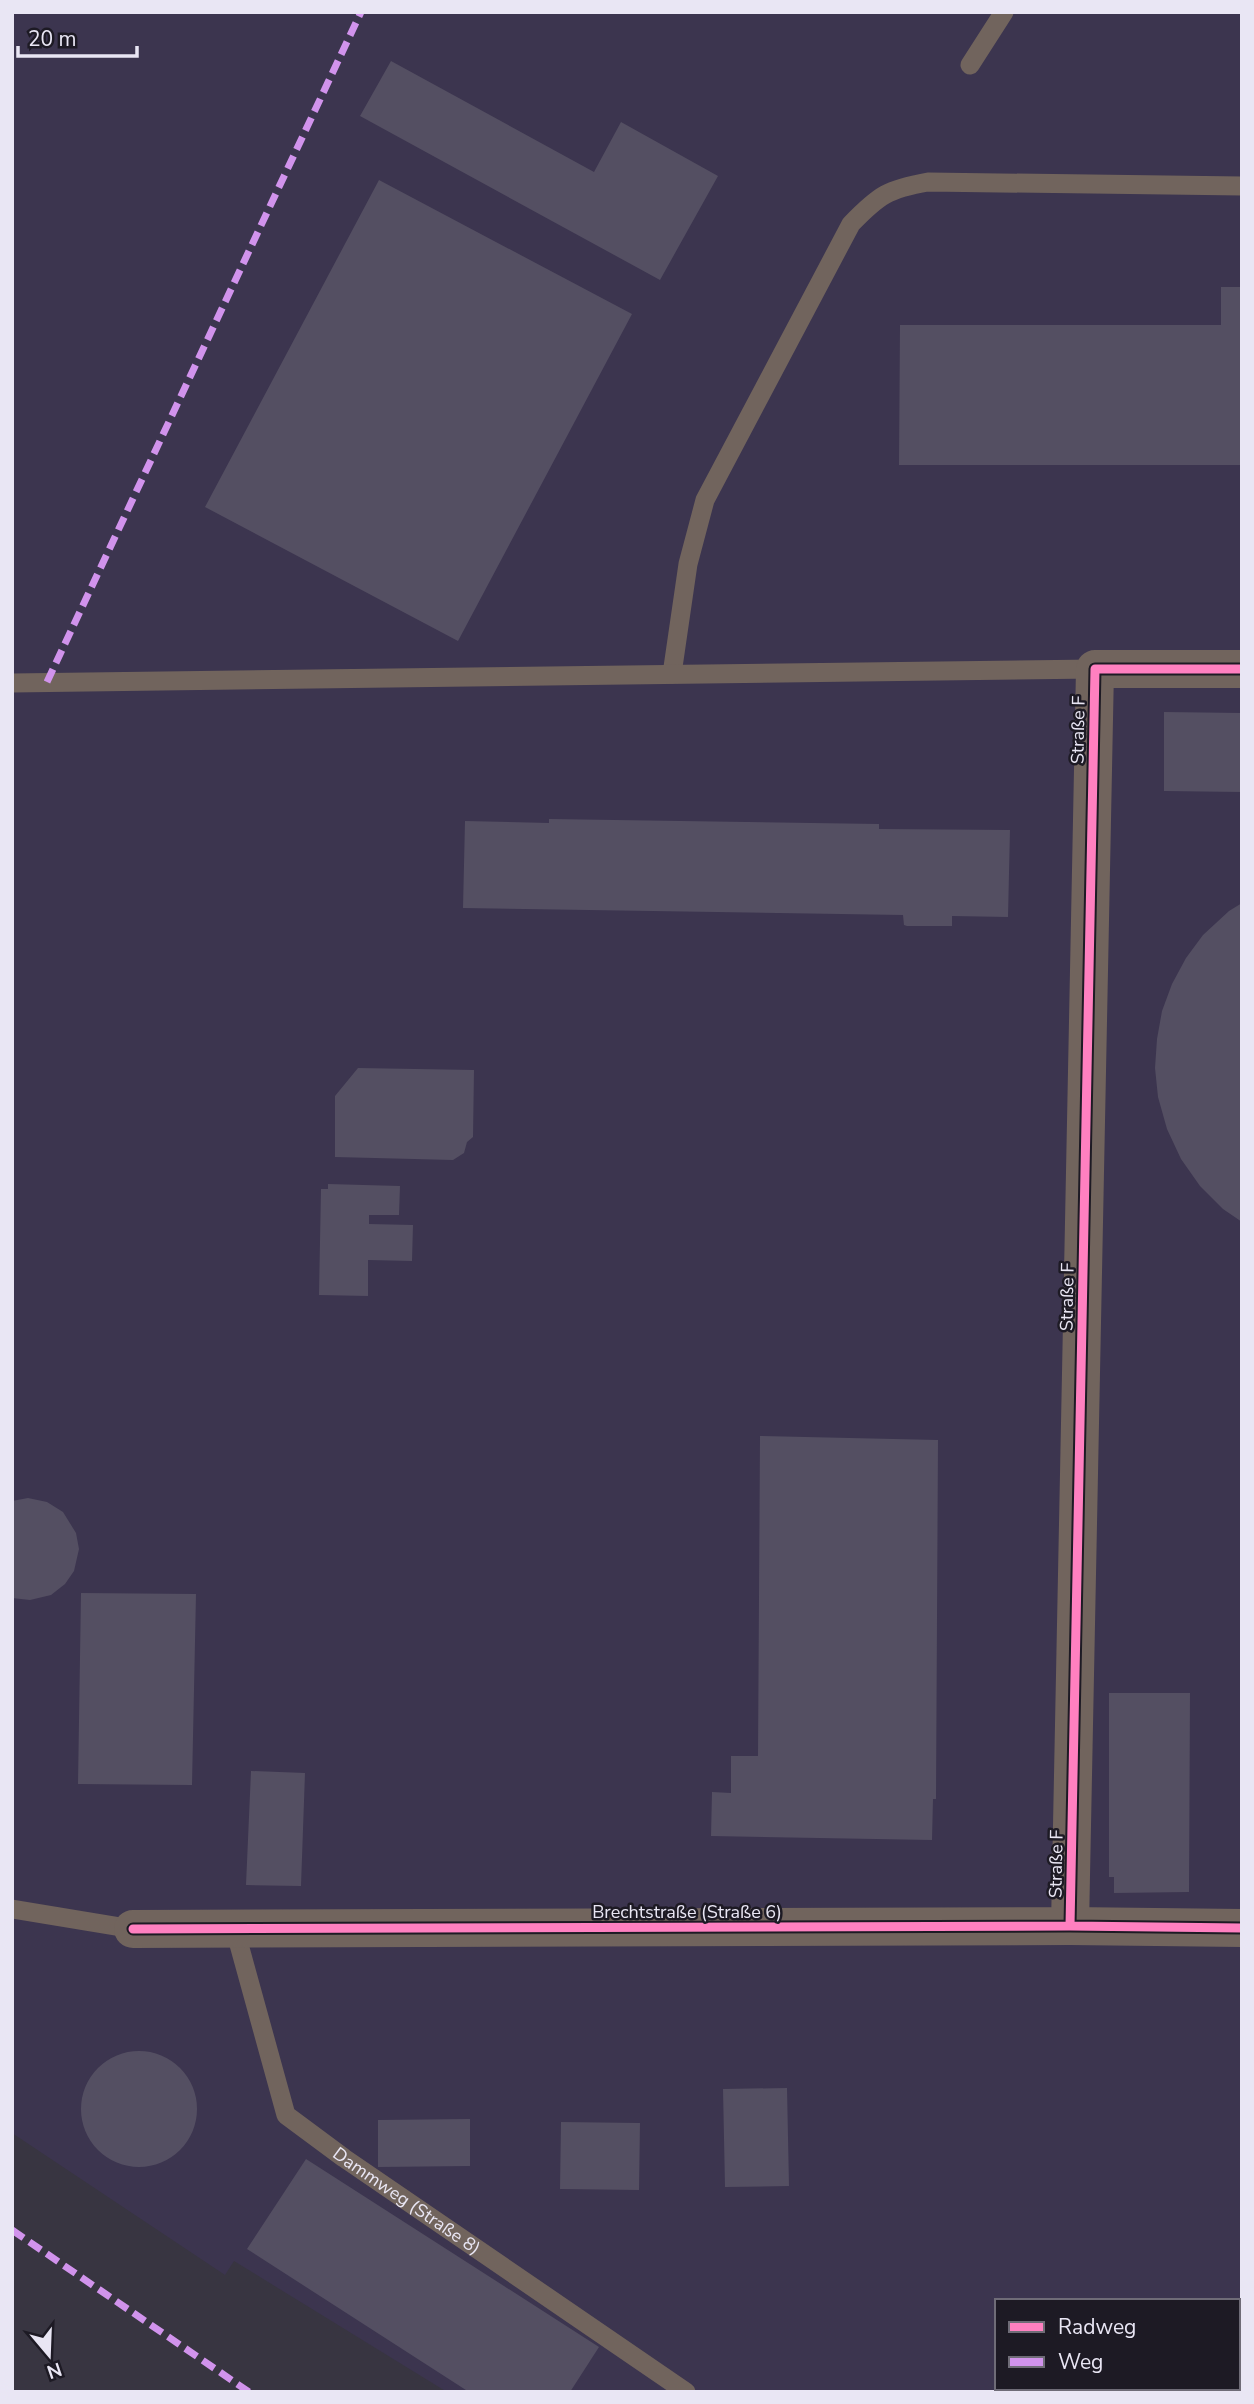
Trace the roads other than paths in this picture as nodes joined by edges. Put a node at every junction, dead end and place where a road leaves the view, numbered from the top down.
1 (1004, 12) edge
2 (970, 65) dead end
3 (1242, 186) edge
4 (1095, 669) junction
5 (1242, 670) edge
6 (672, 674) junction
7 (12, 683) edge
8 (12, 1909) edge
9 (1070, 1926) junction
10 (1242, 1928) edge
11 (133, 1929) joint
12 (235, 1930) junction
13 (686, 2392) edge

1 - 2 lane
3 - 6 lane
4 - 5 street
4 - 6 lane
4 - 9 street, Straße F
6 - 7 lane
8 - 11 lane
9 - 10 street, Brechtstraße (Straße 6)
9 - 12 street, Brechtstraße (Straße 6)
11 - 12 street, Brechtstraße (Straße 6)
12 - 13 lane, Dammweg (Straße 8)

